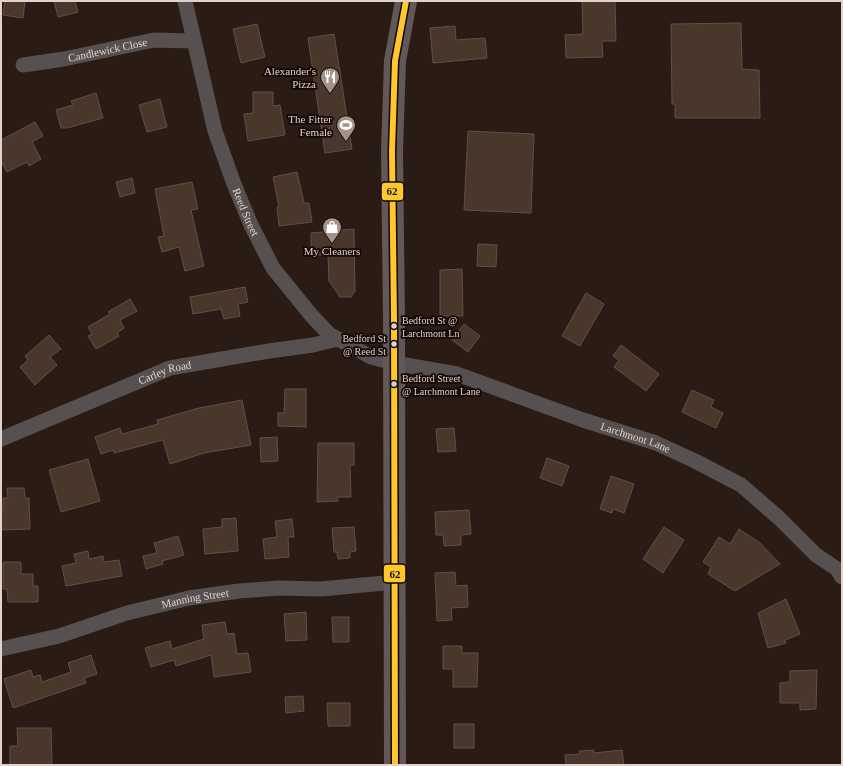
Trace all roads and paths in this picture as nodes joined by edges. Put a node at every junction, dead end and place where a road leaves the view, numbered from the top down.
1 (185, 1) edge
2 (406, 1) edge
3 (193, 41) junction
4 (23, 65) dead end
5 (337, 338) junction
6 (394, 363) junction
7 (1, 439) edge
8 (842, 577) edge
9 (395, 582) junction
10 (1, 649) edge
11 (395, 765) edge

1 - 3 street, Reed Street
2 - 6 main road
3 - 4 street, Candlewick Close
3 - 5 street, Reed Street
5 - 6 street, Reed Street
5 - 7 street, Carley Road
6 - 8 street, Larchmont Lane
6 - 9 main road
9 - 10 street, Manning Street
9 - 11 main road

